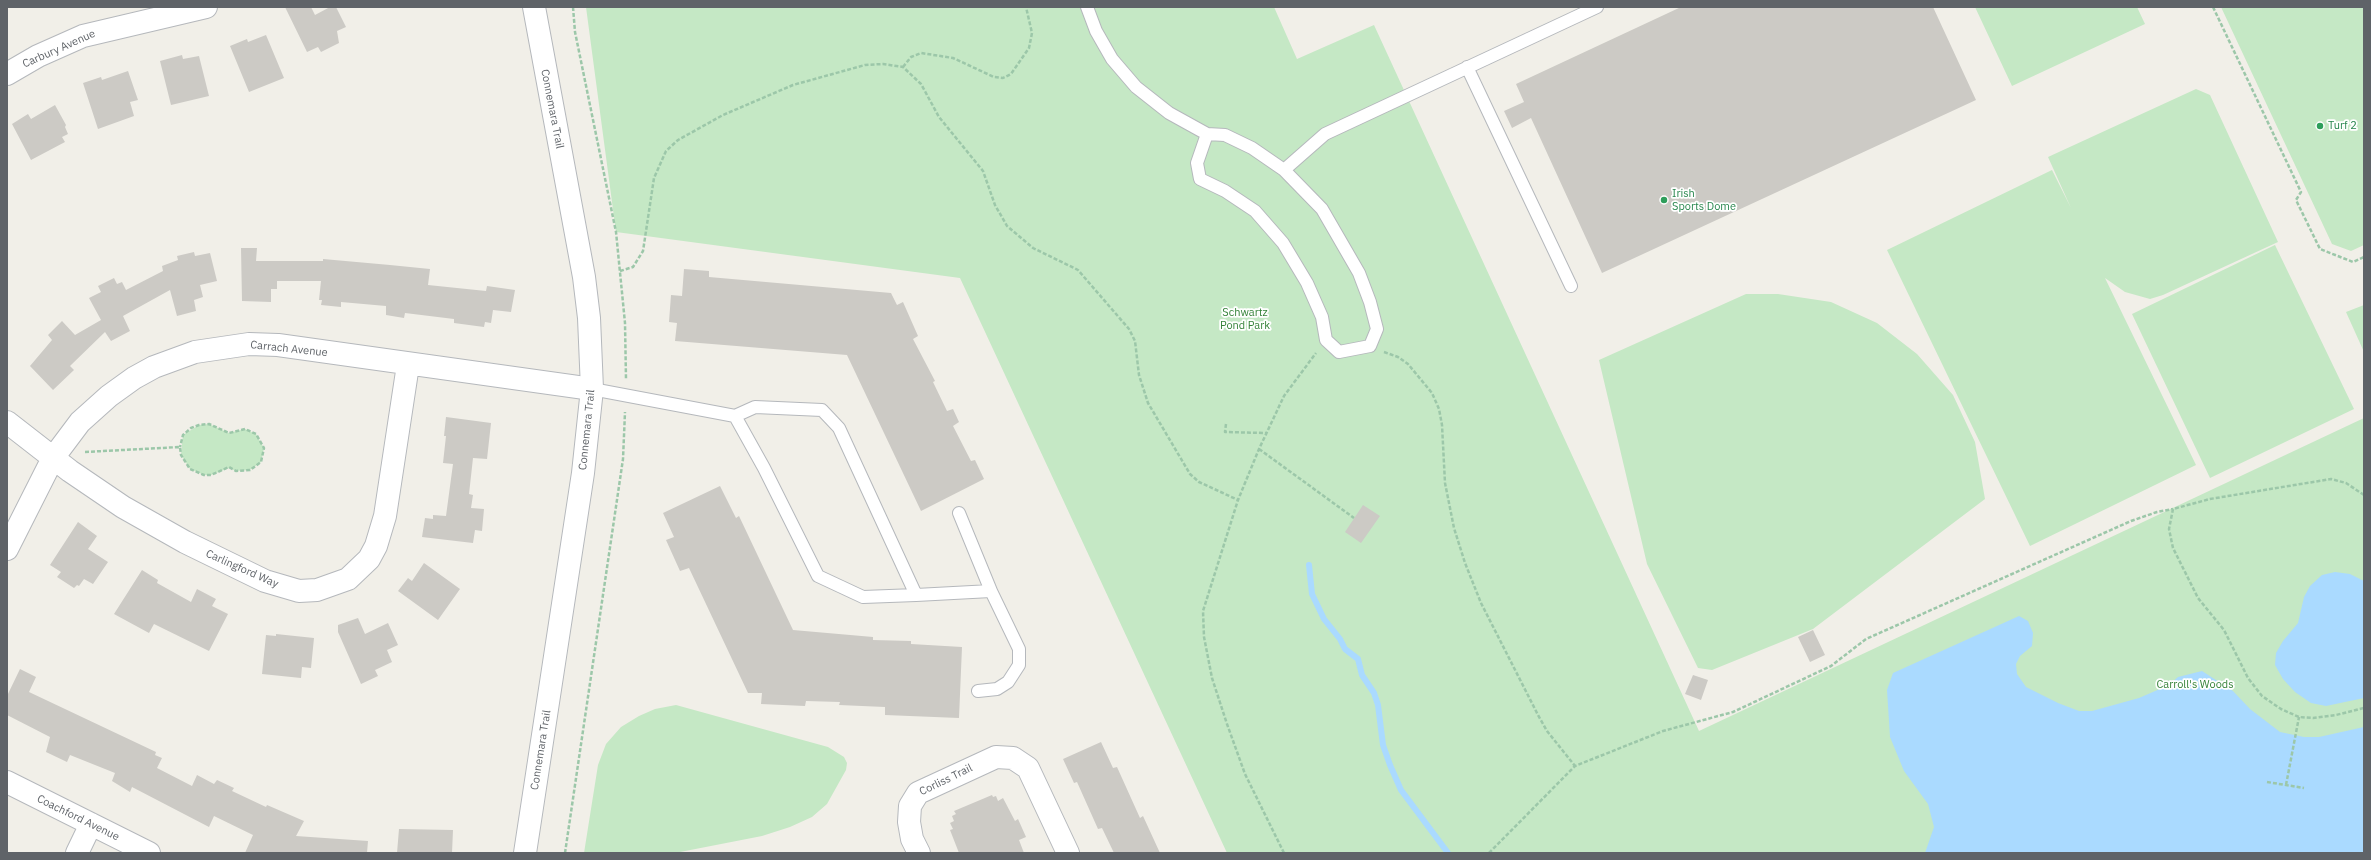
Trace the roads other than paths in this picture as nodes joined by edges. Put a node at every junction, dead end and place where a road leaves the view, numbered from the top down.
1 (206, 7) edge
2 (534, 7) edge
3 (1087, 7) edge
4 (1597, 7) edge
5 (1467, 67) junction
6 (7, 74) edge
7 (1207, 134) junction
8 (1284, 170) junction
9 (1571, 286) dead end
10 (408, 365) junction
11 (592, 389) junction
12 (735, 416) junction
13 (7, 422) edge
14 (53, 458) junction
15 (959, 513) dead end
16 (7, 549) edge
17 (991, 591) junction
18 (916, 596) junction
19 (978, 691) dead end
20 (7, 782) edge
21 (91, 824) junction
22 (77, 853) edge
23 (150, 853) edge
24 (525, 853) edge
25 (919, 853) edge
26 (1068, 853) edge

1 - 6 street, Carbury Avenue
2 - 11 street, Connemara Trail
3 - 7 lane
4 - 5 lane
5 - 8 lane
5 - 9 lane
7 - 8 lane
7 - 8 lane
10 - 11 street, Carrach Avenue
10 - 14 street, Carrach Avenue
10 - 14 street, Carlingford Way
11 - 12 lane
11 - 24 street, Connemara Trail
12 - 18 lane
12 - 18 lane
13 - 14 street, Carlingford Way
14 - 16 street, Carrach Avenue
15 - 17 lane
17 - 18 lane
17 - 19 lane
20 - 21 street, Coachford Avenue
21 - 22 street
21 - 23 street, Coachford Avenue
25 - 26 street, Corliss Trail

